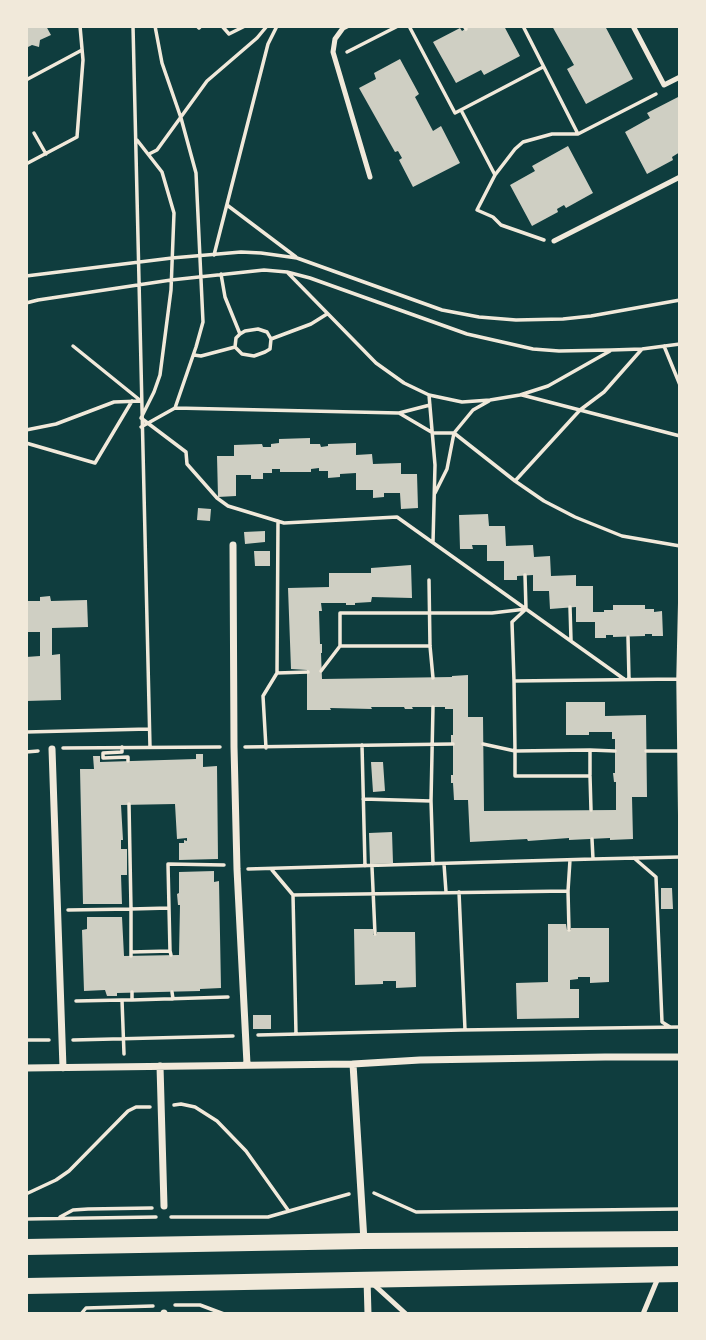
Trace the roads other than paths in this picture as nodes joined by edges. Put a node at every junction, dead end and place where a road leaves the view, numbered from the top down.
1 (347, 26) edge
2 (633, 26) edge
3 (680, 77) edge
4 (370, 177) dead end
5 (680, 177) edge
6 (554, 242) road end
7 (233, 545) dead end
8 (52, 749) dead end
9 (680, 1057) edge
10 (353, 1064) junction
11 (247, 1065) junction
12 (160, 1066) junction
13 (26, 1068) edge
14 (63, 1068) junction
15 (164, 1206) dead end
16 (680, 1239) edge
17 (365, 1241) junction
18 (26, 1247) edge
19 (660, 1274) junction
20 (680, 1274) edge
21 (367, 1279) junction
22 (26, 1286) edge
23 (368, 1314) edge
24 (406, 1314) edge
25 (643, 1314) edge

1 - 4 lane
2 - 3 lane
5 - 6 lane
7 - 11 street
8 - 14 street
9 - 10 street
10 - 11 street
10 - 17 street
11 - 12 street
12 - 14 street
12 - 15 street
13 - 14 street
16 - 17 main road
17 - 18 main road
19 - 20 main road
19 - 21 main road
19 - 25 lane
21 - 22 main road
21 - 23 street
21 - 24 lane

